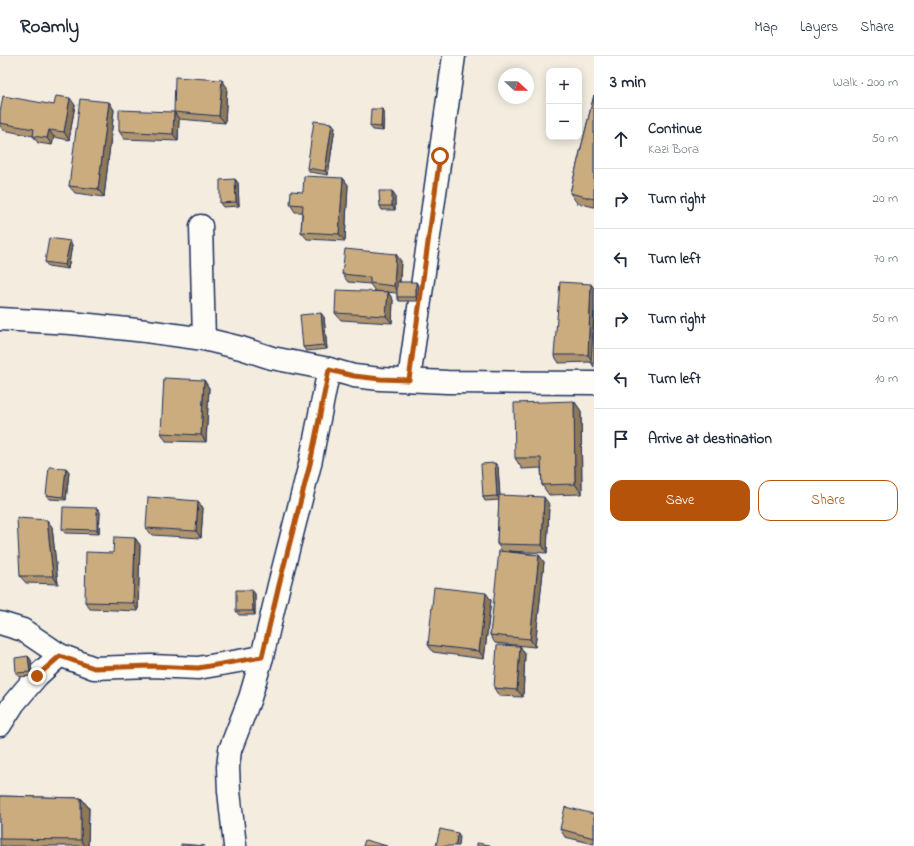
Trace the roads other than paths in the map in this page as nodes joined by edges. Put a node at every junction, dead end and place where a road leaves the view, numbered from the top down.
1 (454, 56) edge
2 (201, 226) dead end
3 (0, 319) edge
4 (204, 339) junction
5 (329, 370) junction
6 (409, 380) junction
7 (594, 383) edge
8 (0, 623) edge
9 (60, 656) junction
10 (262, 657) junction
11 (0, 725) edge
12 (235, 846) edge

1 - 6 street
2 - 4 street
3 - 4 street
4 - 5 street
5 - 6 street
5 - 10 street
6 - 7 street
8 - 9 street
9 - 10 street
9 - 11 street
10 - 12 street

